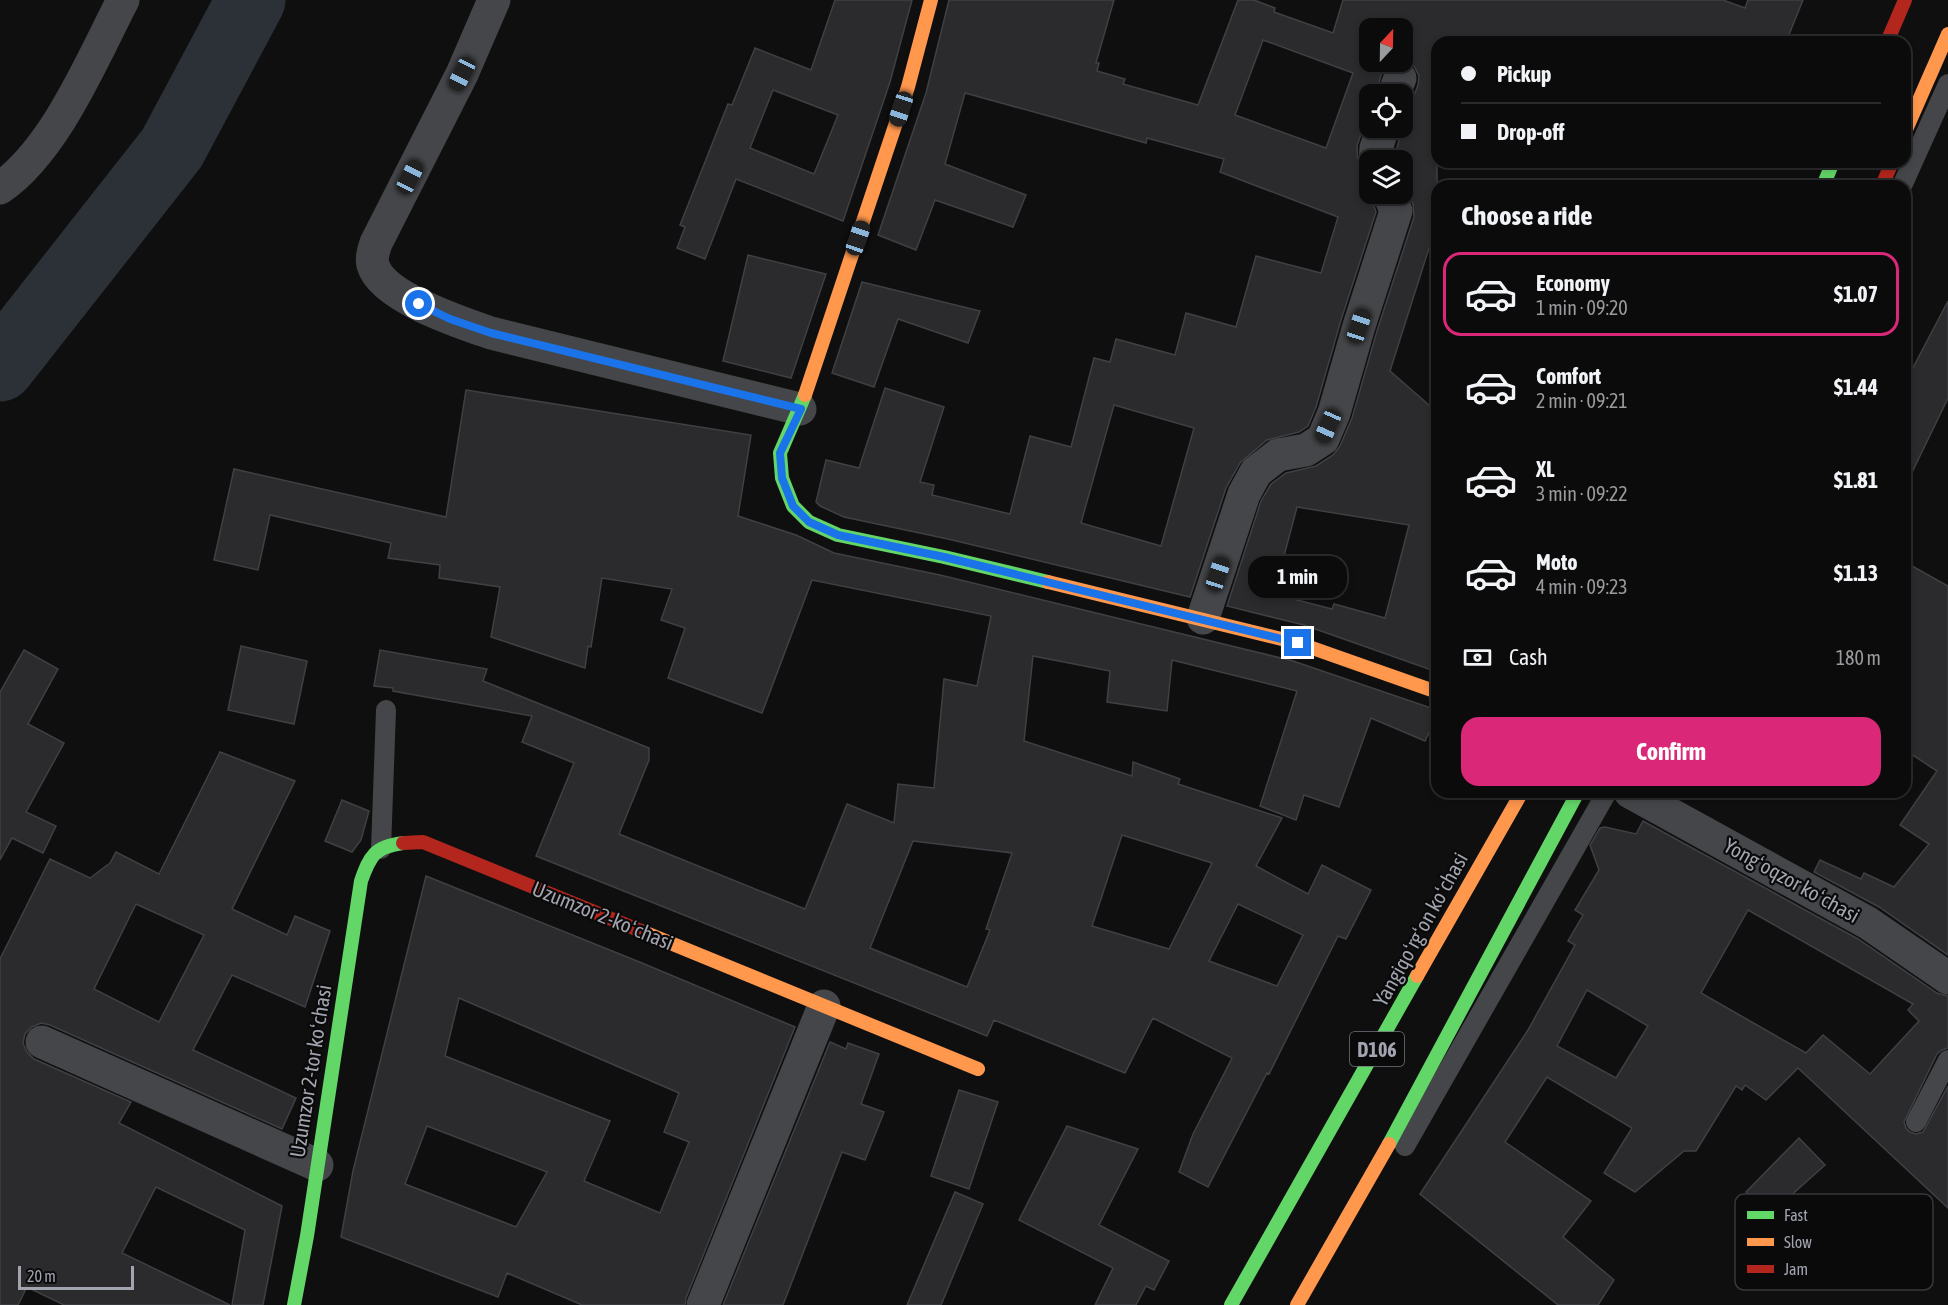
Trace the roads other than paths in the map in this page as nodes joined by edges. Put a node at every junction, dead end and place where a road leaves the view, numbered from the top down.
1 (123, 0) edge
2 (494, 0) edge
3 (931, 0) edge
4 (1905, 0) edge
5 (1948, 34) edge
6 (1890, 36) edge
7 (1948, 84) edge
8 (1911, 118) edge
9 (1911, 166) edge
10 (0, 188) edge
11 (1393, 204) edge
12 (801, 409) junction
13 (1203, 618) junction
14 (1431, 690) edge
15 (386, 710) dead end
16 (1519, 798) edge
17 (1575, 798) edge
18 (1604, 798) edge
19 (1640, 798) edge
20 (381, 849) junction
21 (1948, 978) edge
22 (824, 1006) junction
23 (42, 1042) dead end
24 (1948, 1060) edge
25 (978, 1069) dead end
26 (1916, 1122) dead end
27 (317, 1165) junction
28 (294, 1305) edge
29 (703, 1305) edge
30 (1231, 1305) edge
31 (1297, 1305) edge
32 (1314, 1305) edge

1 - 10 street
2 - 12 street
3 - 12 street
4 - 6 street
5 - 8 street
7 - 9 lane
11 - 13 street
12 - 13 street
13 - 14 street
15 - 20 lane
16 - 30 street, Yangiqoʻrgʻon koʻchasi / D106
17 - 31 street, D106
18 - 32 lane
19 - 21 street, Yongʻoqzor koʻchasi
20 - 22 street, Uzumzor 2-koʻchasi
20 - 27 street, Uzumzor 2-tor koʻchasi
22 - 25 street, Uzumzor 2-koʻchasi
22 - 29 street
23 - 27 street
24 - 26 lane
27 - 28 street, Uzumzor 2-tor koʻchasi

